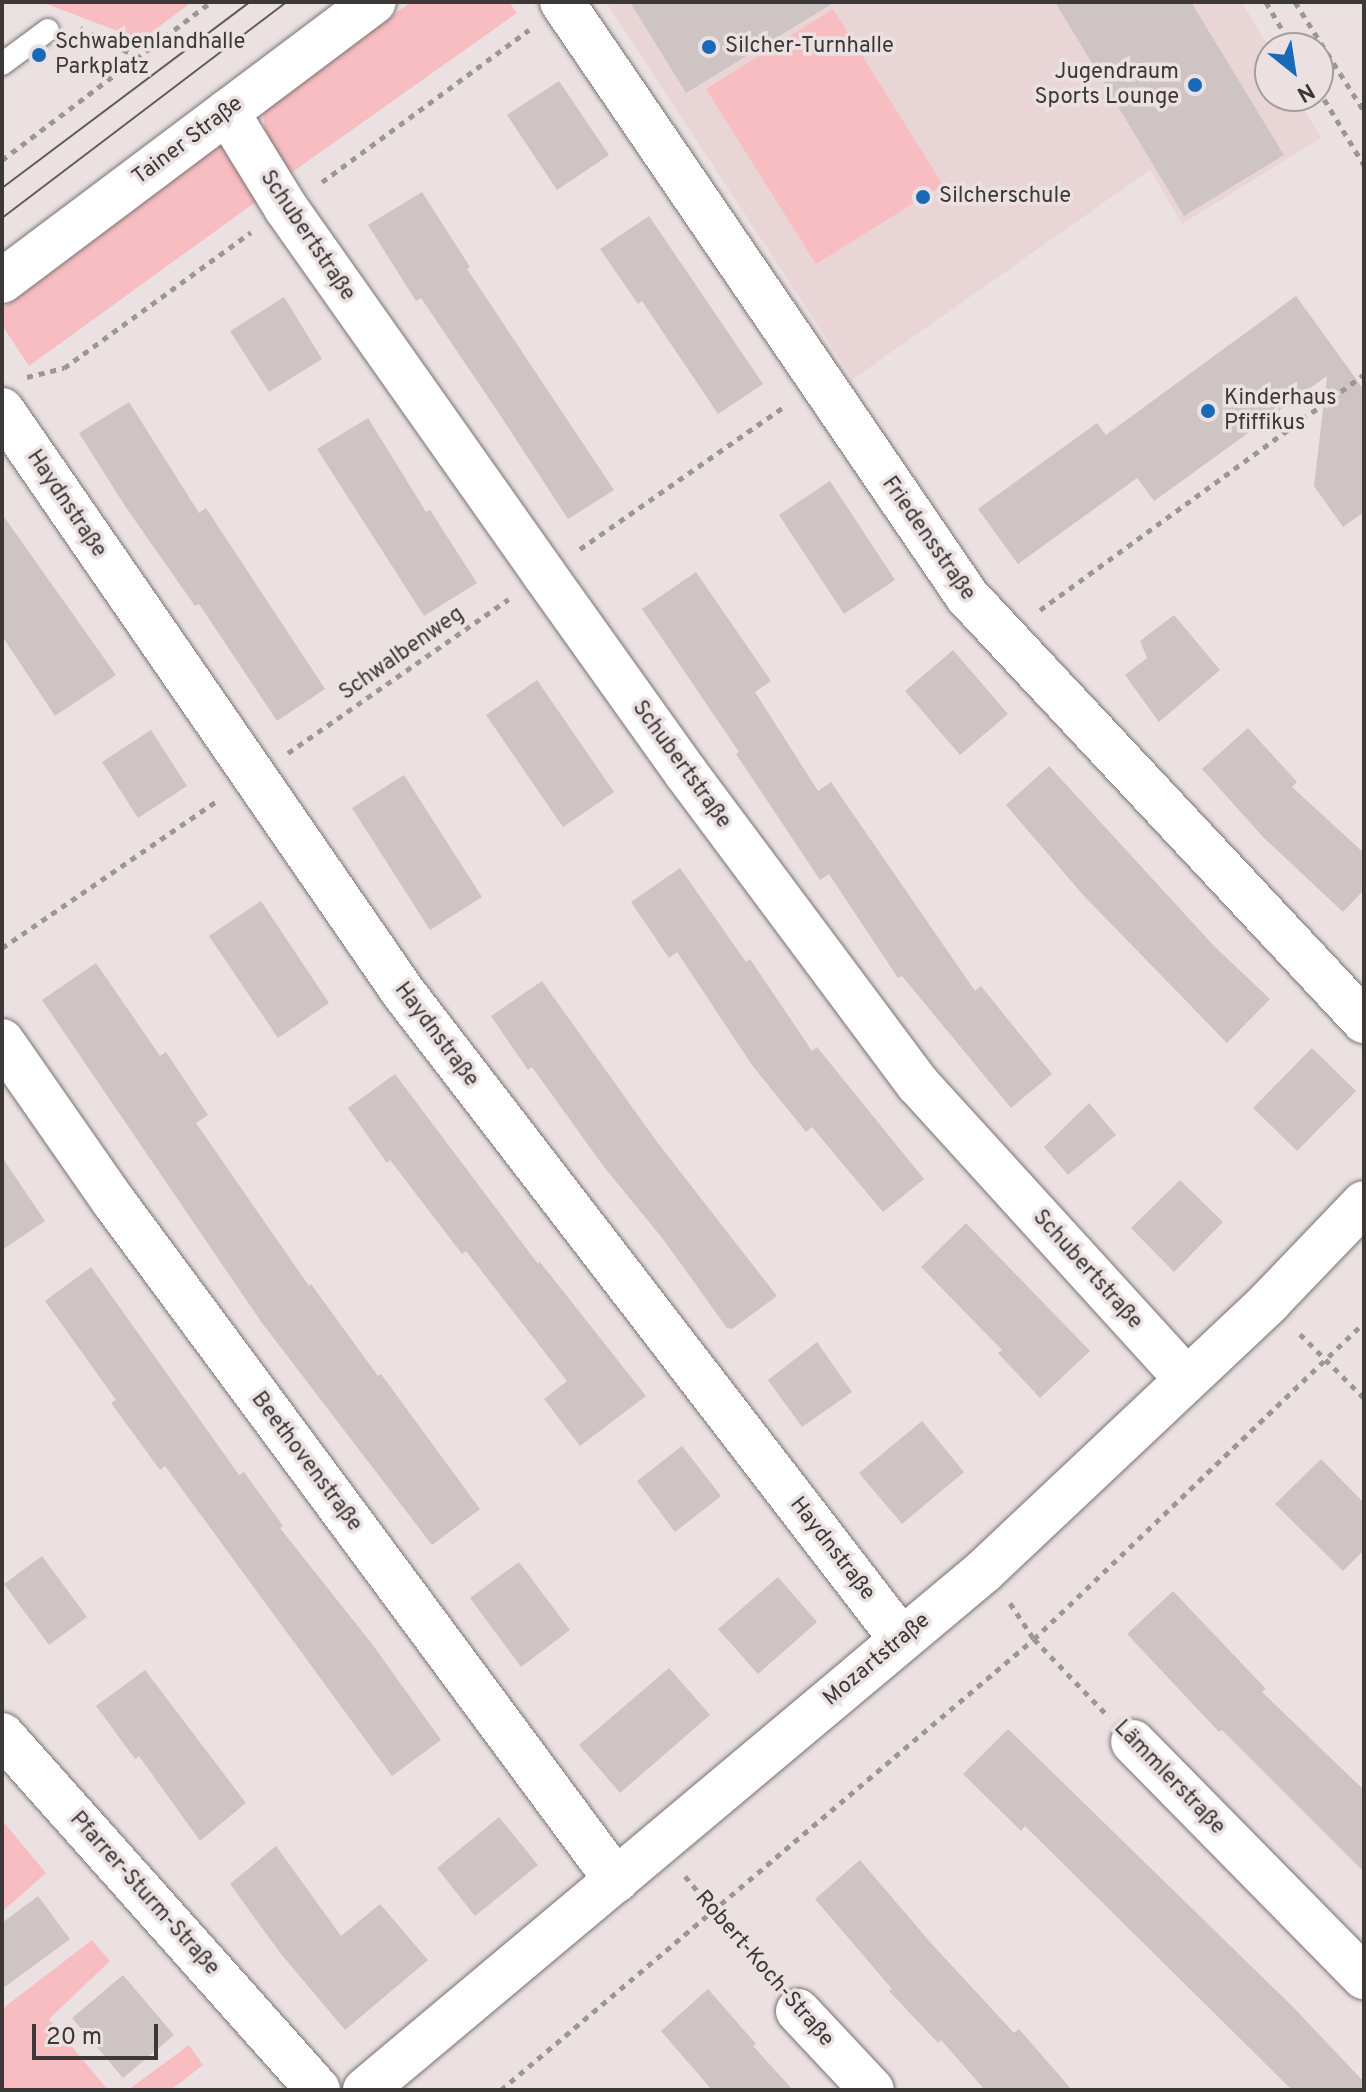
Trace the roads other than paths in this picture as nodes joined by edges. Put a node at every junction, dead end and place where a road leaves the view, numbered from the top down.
1 (562, 2) edge
2 (353, 8) edge
3 (48, 30) dead end
4 (2, 64) edge
5 (227, 112) junction
6 (2, 281) edge
7 (2, 410) edge
8 (1364, 1021) edge
9 (2, 1041) edge
10 (1364, 1203) edge
11 (1186, 1379) junction
12 (901, 1639) junction
13 (2, 1735) edge
14 (1133, 1742) road end
15 (616, 1880) junction
16 (1364, 1977) edge
17 (798, 2011) road end
18 (318, 2090) edge
19 (365, 2090) edge
20 (872, 2090) edge

1 - 8 street, Friedensstraße
2 - 5 street, Tainer Straße
3 - 4 lane
5 - 6 street, Tainer Straße
5 - 11 street, Schubertstraße
7 - 12 street, Haydnstraße
9 - 15 street, Beethovenstraße
10 - 11 street, Mozartstraße
11 - 12 street, Mozartstraße
12 - 15 street, Mozartstraße
13 - 18 street, Pfarrer-Sturm-Straße
14 - 16 street, Lämmlerstraße
15 - 19 street, Mozartstraße
17 - 20 street, Robert-Koch-Straße

